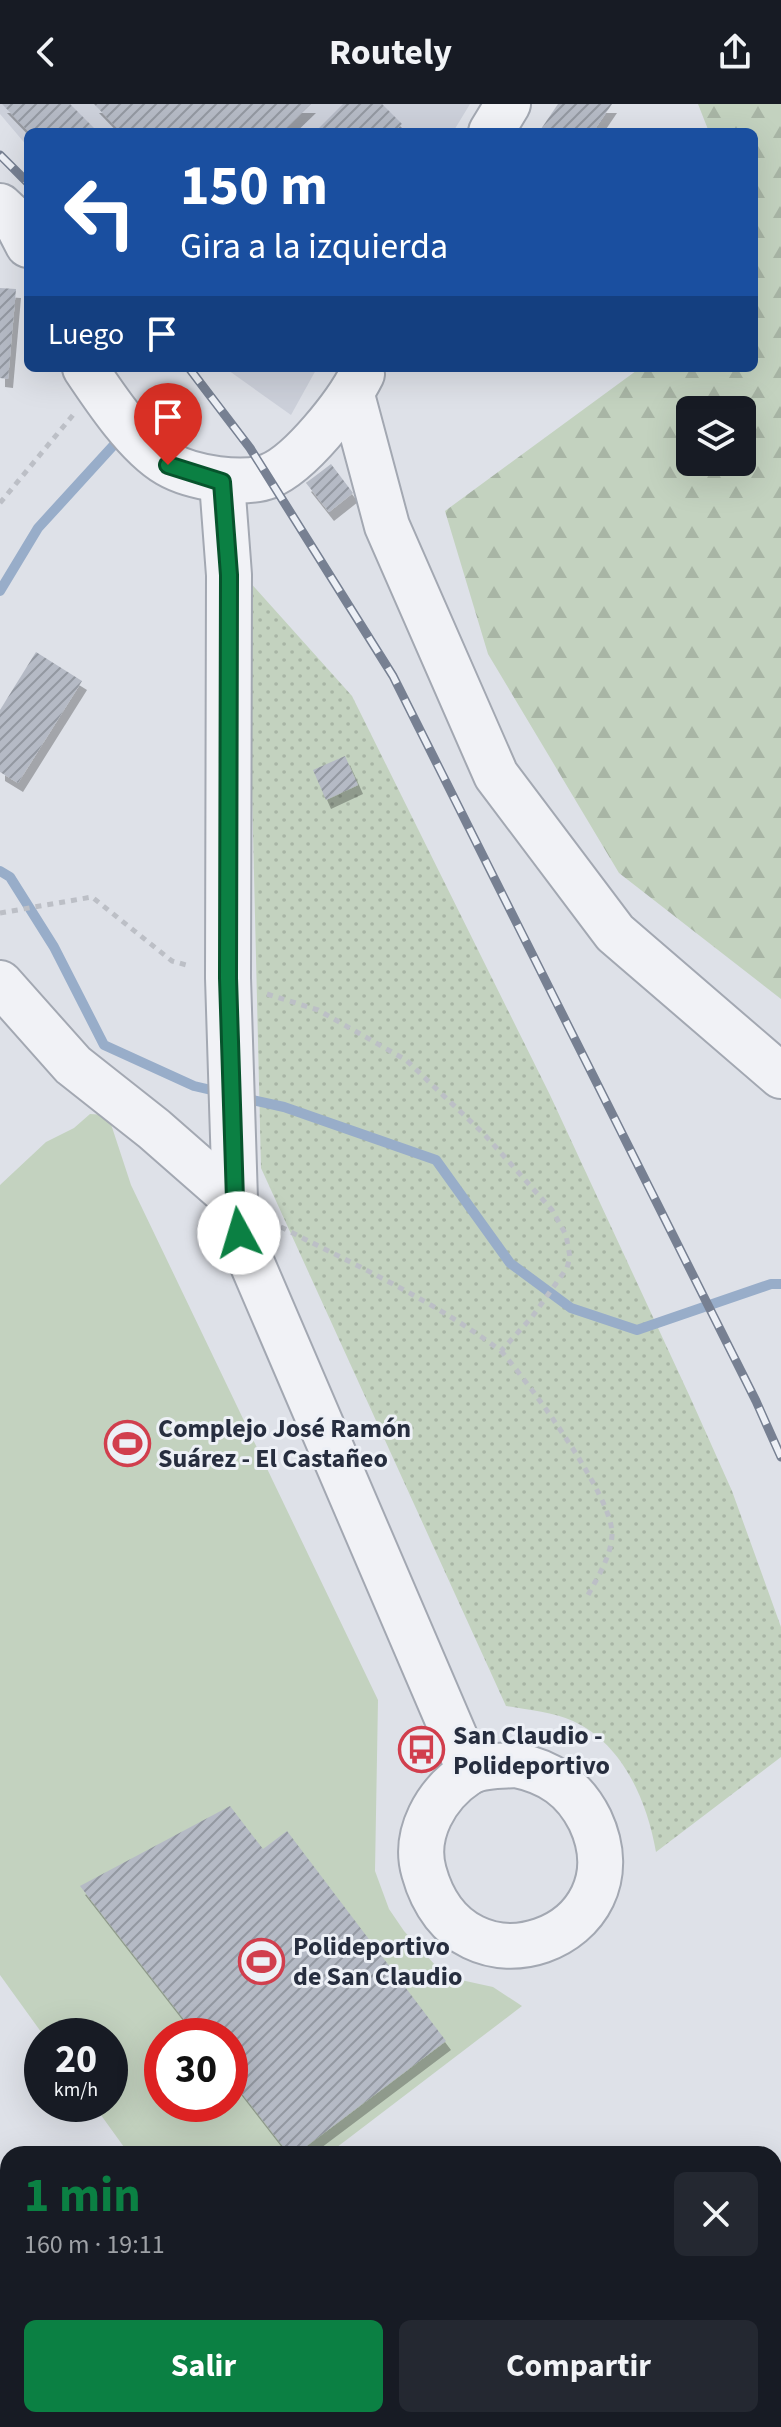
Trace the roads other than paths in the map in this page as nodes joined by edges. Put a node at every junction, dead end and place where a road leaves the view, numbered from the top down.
1 (508, 104) edge
2 (493, 128) edge
3 (0, 206) edge
4 (24, 237) edge
5 (359, 381) edge
6 (107, 400) edge
7 (222, 482) junction
8 (0, 983) edge
9 (781, 1076) edge
10 (235, 1200) junction
11 (470, 1772) junction

1 - 2 street
3 - 4 street
5 - 7 street
5 - 9 street
6 - 7 street
7 - 10 street
8 - 10 street
10 - 11 street
11 - 11 street

